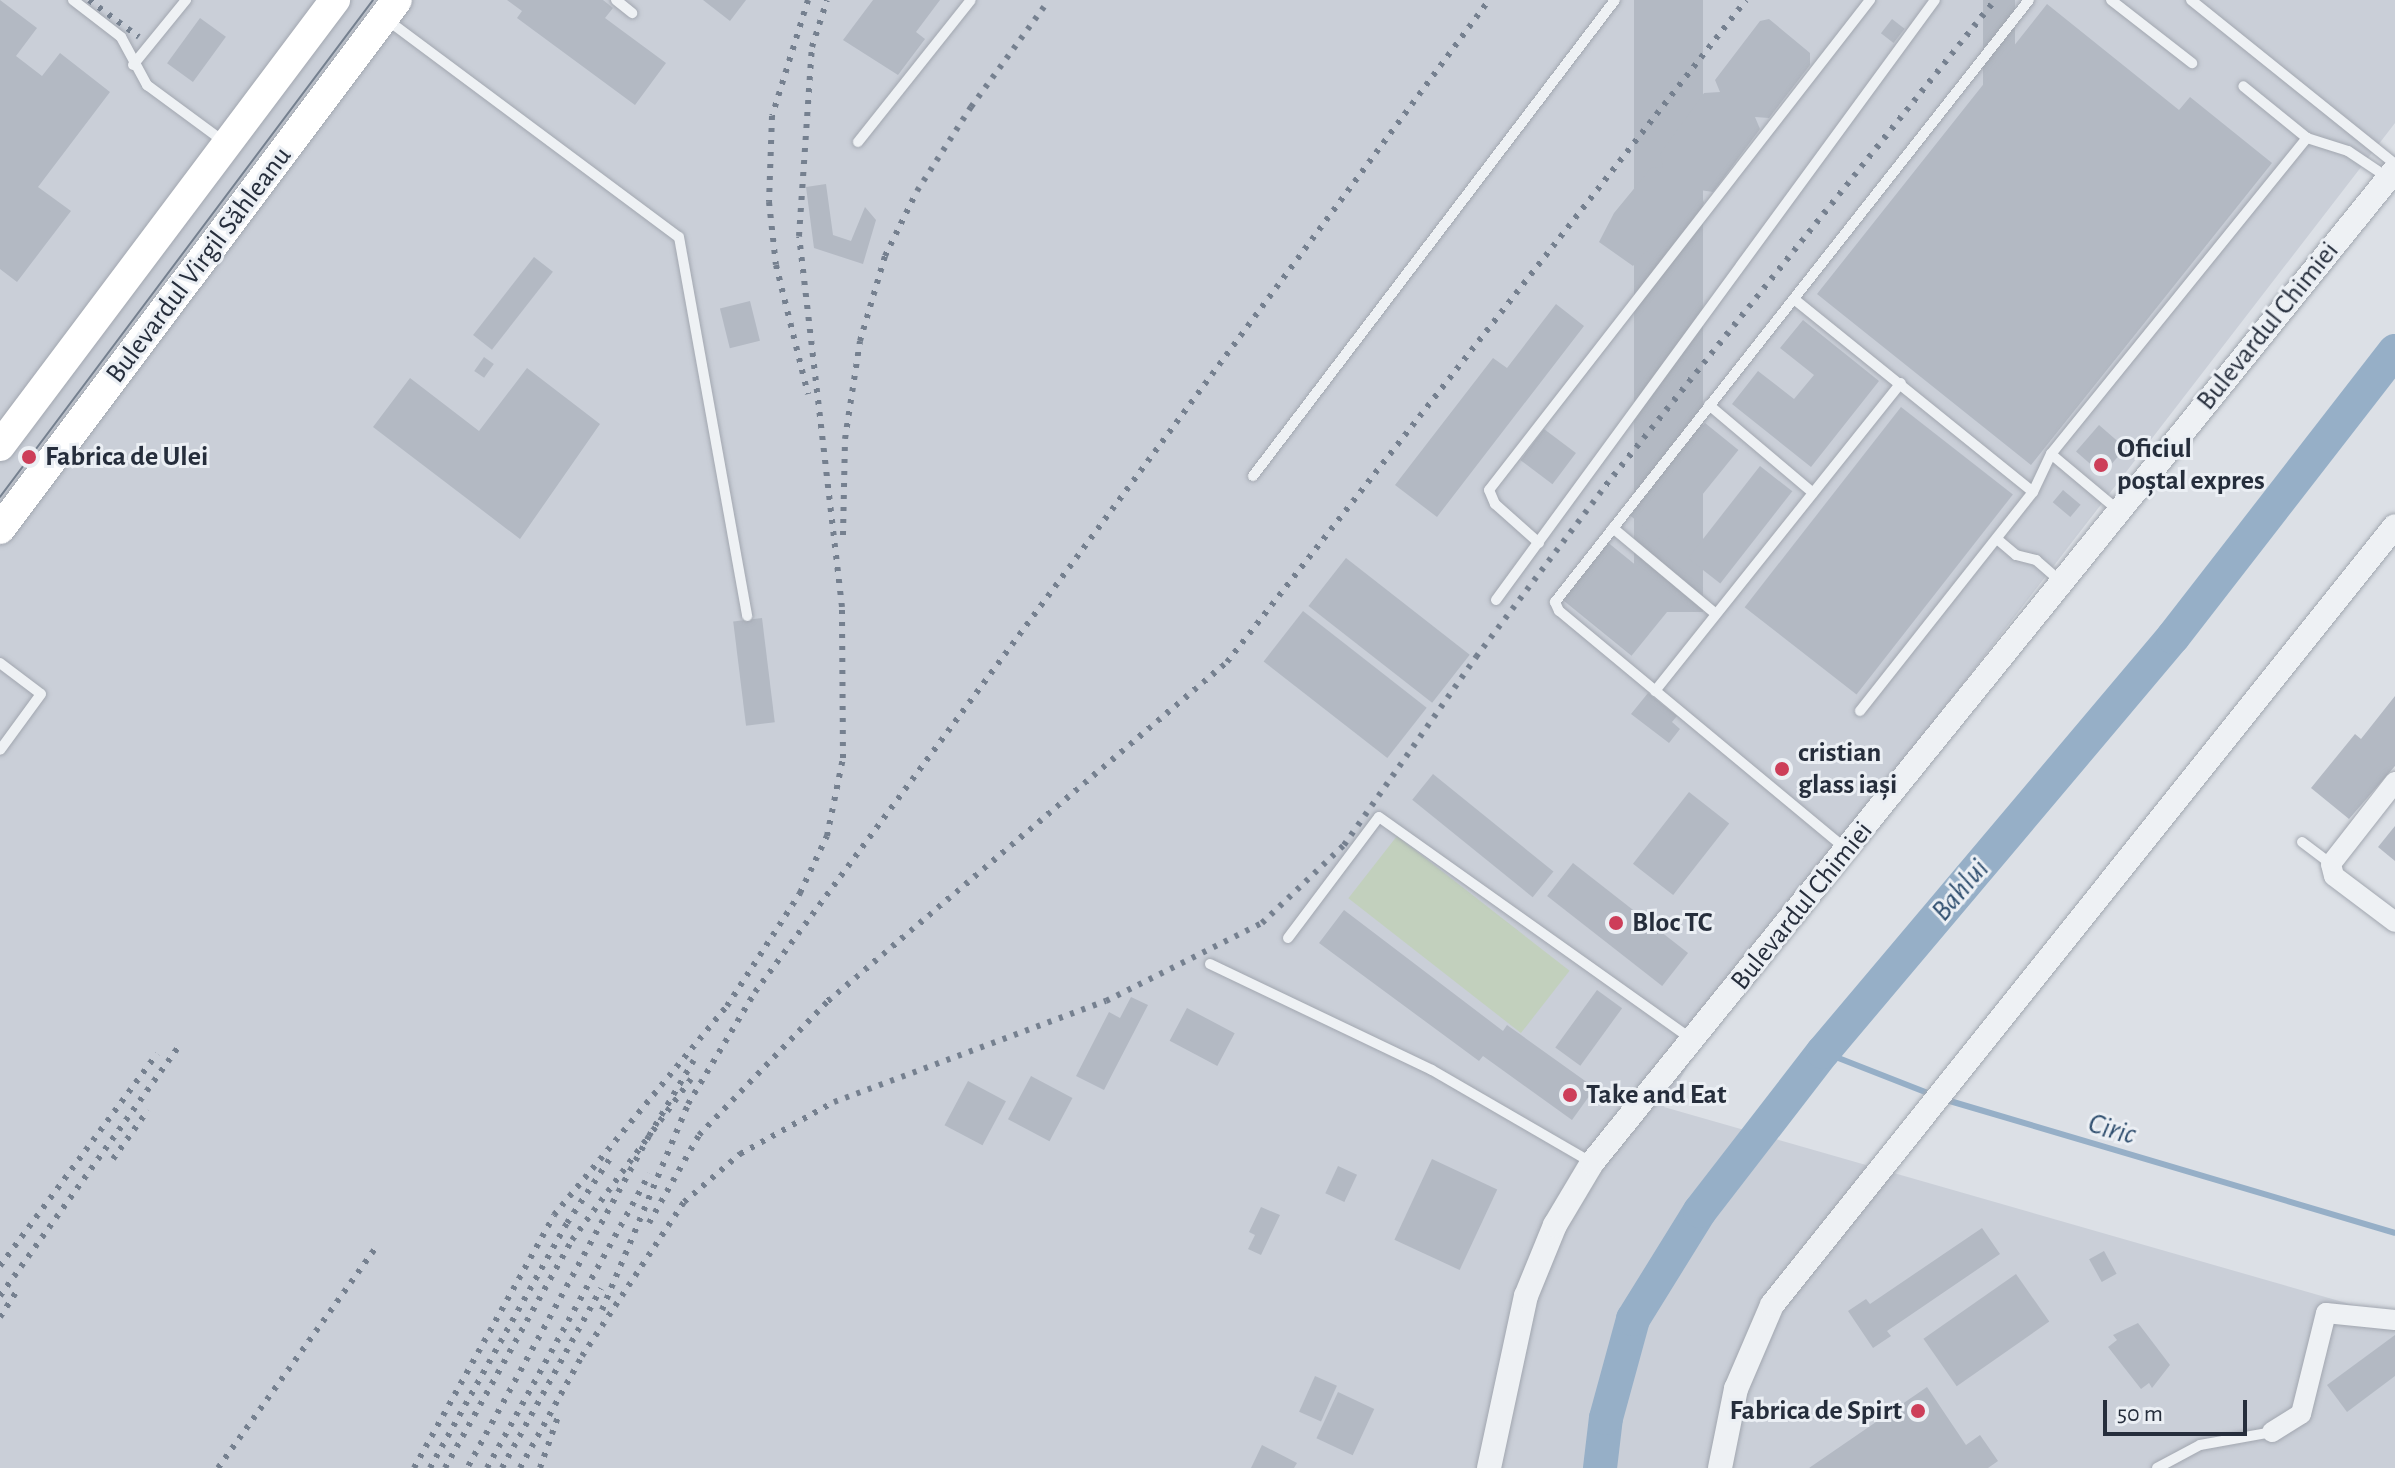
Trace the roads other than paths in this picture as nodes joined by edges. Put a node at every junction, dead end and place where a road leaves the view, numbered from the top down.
1 (73, 0) edge
2 (186, 0) edge
3 (335, 0) edge
4 (616, 0) edge
5 (971, 0) edge
6 (1615, 0) edge
7 (1870, 0) edge
8 (1935, 0) edge
9 (2029, 0) edge
10 (2111, 0) edge
11 (2191, 0) edge
12 (390, 9) edge
13 (632, 13) dead end
14 (2192, 63) dead end
15 (133, 65) junction
16 (2243, 86) dead end
17 (2307, 138) junction
18 (858, 142) dead end
19 (227, 144) junction
20 (2393, 171) edge
21 (1794, 299) junction
22 (1901, 383) junction
23 (1709, 405) junction
24 (0, 446) edge
25 (2051, 454) junction
26 (1253, 476) dead end
27 (2033, 492) junction
28 (1813, 493) junction
29 (2118, 510) junction
30 (2395, 526) edge
31 (1613, 528) junction
32 (0, 529) edge
33 (1997, 539) junction
34 (1539, 543) junction
35 (2060, 581) junction
36 (1496, 600) dead end
37 (1716, 614) junction
38 (747, 616) dead end
39 (0, 663) edge
40 (1655, 691) junction
41 (1860, 711) dead end
42 (0, 750) edge
43 (2395, 782) edge
44 (2302, 842) dead end
45 (1847, 850) junction
46 (2331, 864) junction
47 (2395, 922) edge
48 (1288, 938) dead end
49 (1210, 964) dead end
50 (1693, 1041) junction
51 (1592, 1163) junction
52 (2395, 1320) edge
53 (2272, 1432) joint
54 (1489, 1468) edge
55 (1720, 1468) edge
56 (2157, 1468) edge

1 - 15 lane
2 - 15 lane
3 - 19 main road, Bulevardul Virgil Săhleanu
4 - 13 lane
5 - 18 lane
6 - 26 lane
7 - 34 lane
8 - 34 lane
9 - 21 lane
10 - 14 lane
11 - 20 lane
12 - 32 main road, Bulevardul Virgil Săhleanu
12 - 38 lane
15 - 19 lane
16 - 17 lane
17 - 20 lane
17 - 25 lane
19 - 24 main road, Bulevardul Virgil Săhleanu
20 - 29 street, Bulevardul Chimiei
21 - 22 lane
21 - 23 lane
22 - 27 lane
22 - 28 lane
23 - 28 lane
23 - 31 lane
25 - 27 lane
25 - 29 lane
27 - 33 lane
28 - 37 lane
29 - 35 street, Bulevardul Chimiei
30 - 55 street
31 - 37 lane
31 - 40 lane
33 - 35 lane
33 - 41 lane
34 - 36 lane
35 - 45 street, Bulevardul Chimiei
37 - 40 lane
39 - 42 lane
40 - 45 lane
43 - 46 street
44 - 46 lane
45 - 50 street, Bulevardul Chimiei
46 - 47 street
48 - 50 lane
49 - 51 lane
50 - 51 street, Bulevardul Chimiei
51 - 54 street, Bulevardul Chimiei
52 - 53 street
53 - 56 lane

